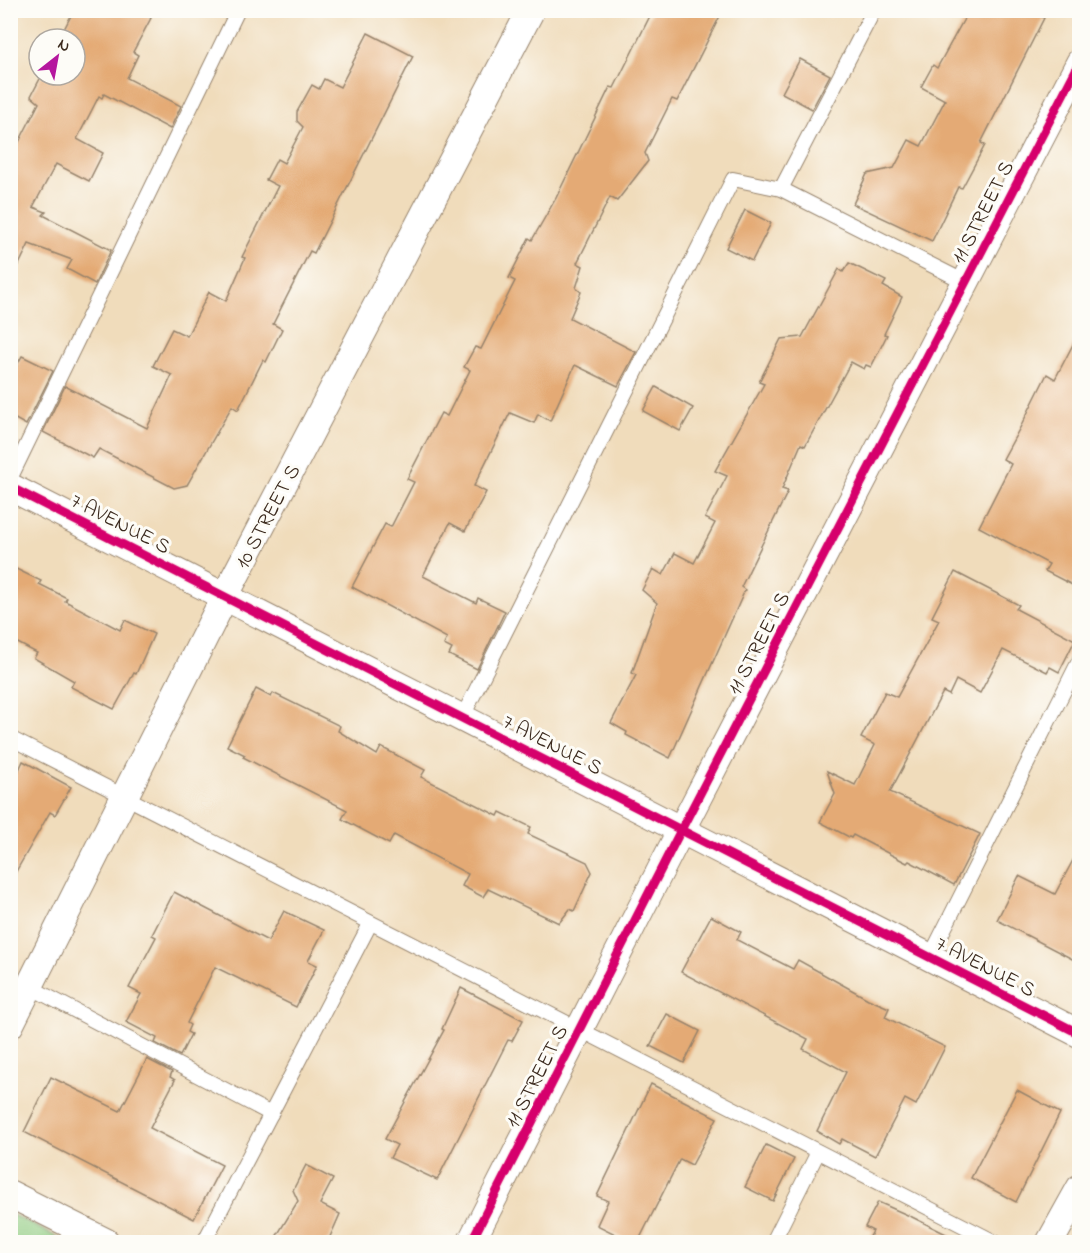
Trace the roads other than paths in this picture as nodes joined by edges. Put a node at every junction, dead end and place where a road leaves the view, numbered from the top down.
1 (238, 10) edge
2 (531, 10) edge
3 (874, 10) edge
4 (1080, 62) edge
5 (781, 189) junction
6 (965, 282) junction
7 (10, 479) edge
8 (10, 487) edge
9 (225, 596) junction
10 (1080, 659) edge
11 (462, 718) junction
12 (10, 738) edge
13 (124, 797) junction
14 (681, 830) junction
15 (370, 924) junction
16 (930, 957) junction
17 (30, 987) junction
18 (10, 1026) edge
19 (579, 1030) junction
20 (1080, 1034) edge
21 (271, 1114) junction
22 (818, 1152) junction
23 (1080, 1188) edge
24 (10, 1194) edge
25 (106, 1242) edge
26 (204, 1242) edge
27 (471, 1242) edge
28 (772, 1242) edge
29 (995, 1242) edge
30 (1050, 1242) edge

1 - 7 lane
2 - 9 street, 10 STREET S
3 - 5 lane
4 - 6 street, 11 STREET S
5 - 6 lane
5 - 11 lane
6 - 14 street, 11 STREET S
8 - 9 street, 7 AVENUE S
9 - 11 street, 7 AVENUE S
9 - 13 street, 10 STREET S
10 - 16 lane
11 - 14 street, 7 AVENUE S
12 - 13 lane
13 - 15 lane
13 - 17 street, 10 STREET S
14 - 16 street, 7 AVENUE S
14 - 19 street, 11 STREET S
15 - 19 lane
15 - 21 lane
16 - 20 street, 7 AVENUE S
17 - 18 street, 10 STREET S
17 - 21 lane
19 - 22 lane
19 - 27 street, 11 STREET S
21 - 26 lane
22 - 28 lane
22 - 29 lane
23 - 30 street
24 - 25 street

